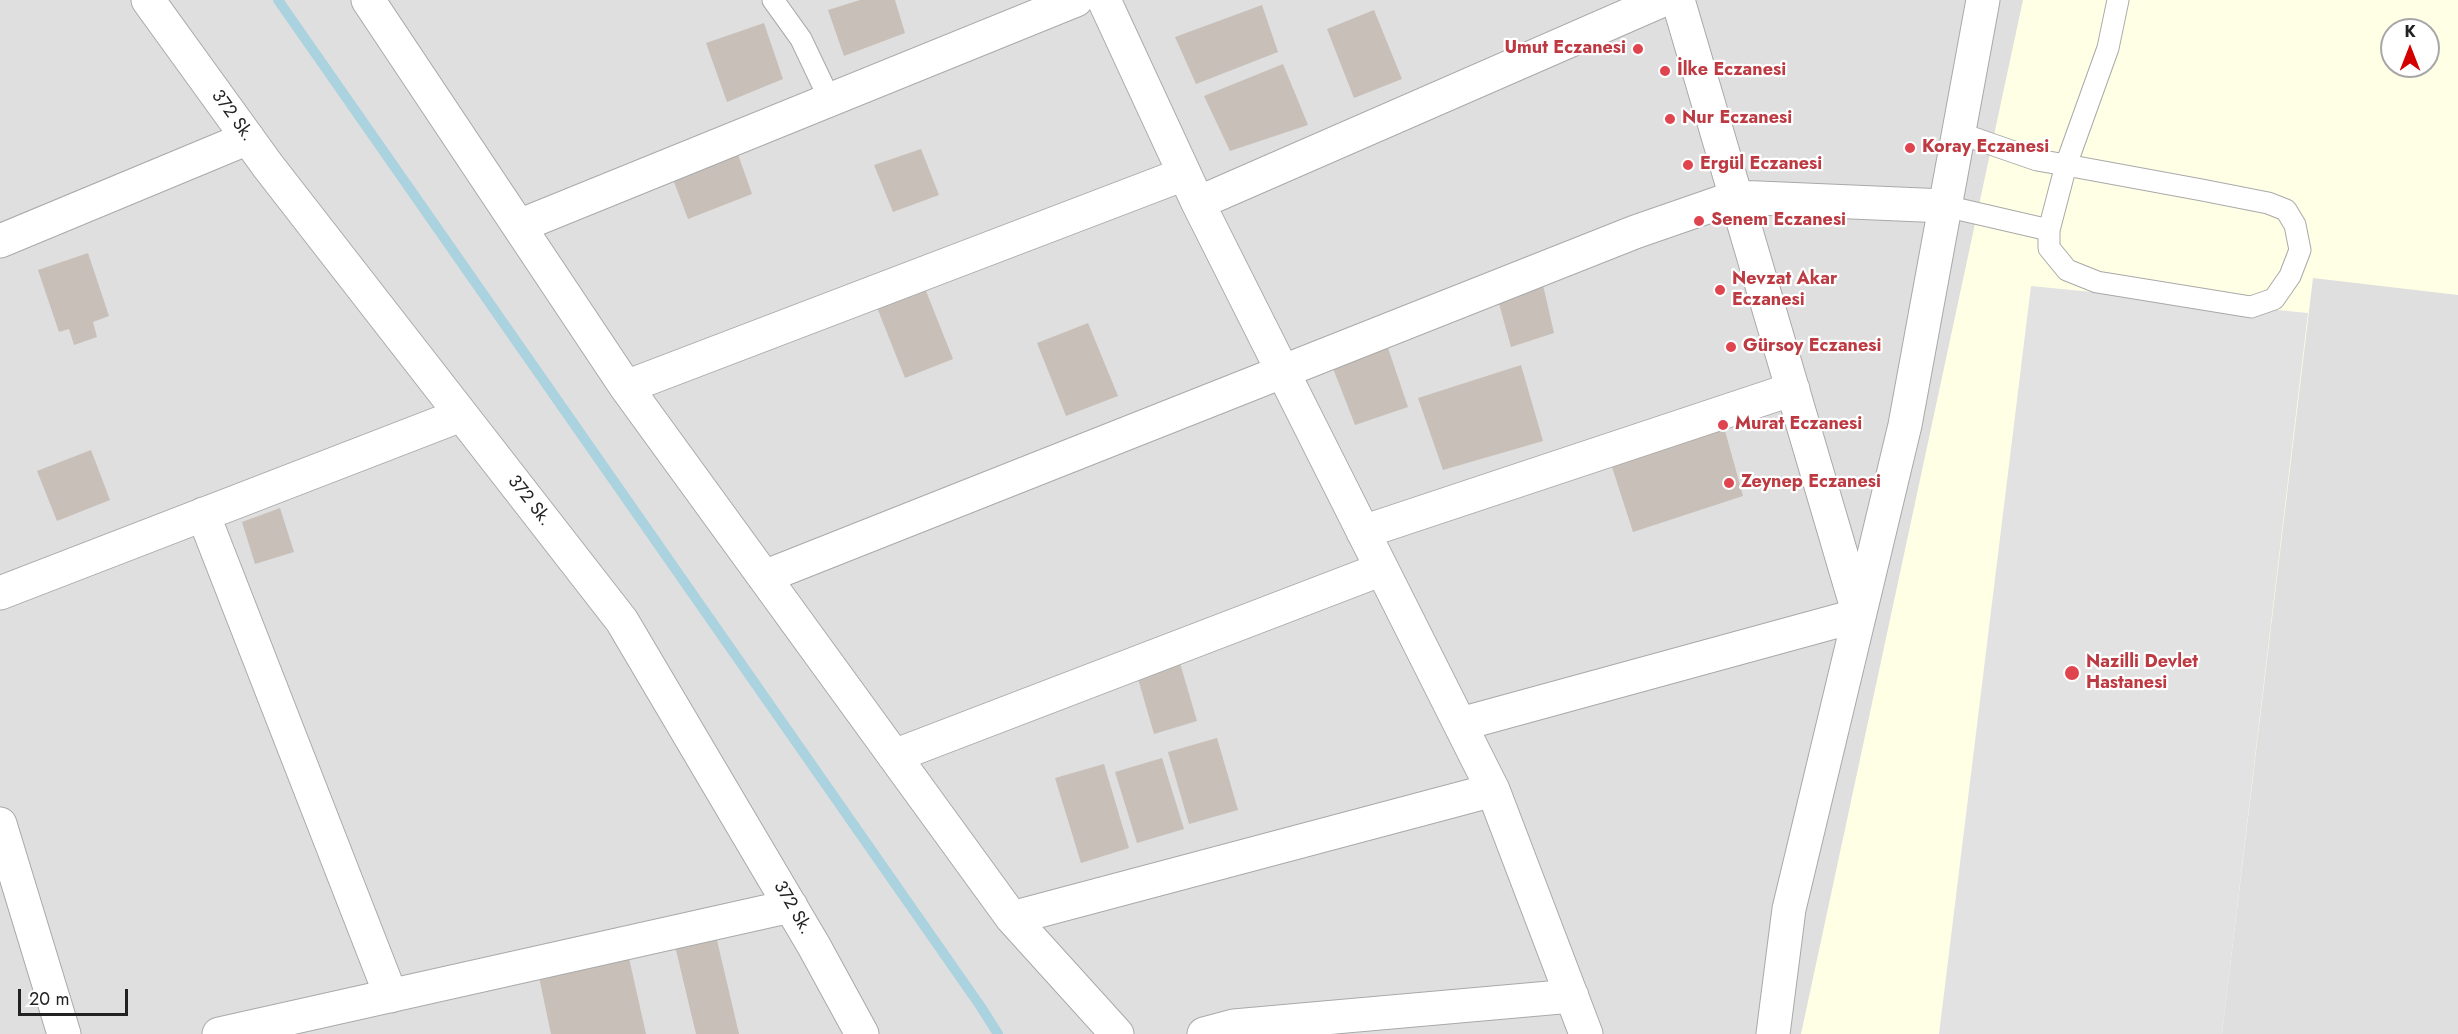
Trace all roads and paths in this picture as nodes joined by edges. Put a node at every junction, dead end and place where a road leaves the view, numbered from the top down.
1 (148, 0) edge
2 (368, 0) edge
3 (773, 0) edge
4 (1076, 0) edge
5 (1104, 0) edge
6 (1663, 0) edge
7 (1678, 0) edge
8 (1983, 0) edge
9 (2118, 0) edge
10 (830, 100) junction
11 (1959, 133) junction
12 (248, 138) junction
13 (2066, 165) junction
14 (1184, 174) junction
15 (1736, 197) junction
16 (1198, 203) junction
17 (1945, 206) junction
18 (519, 226) junction
19 (2049, 230) junction
20 (0, 241) edge
21 (1284, 373) junction
22 (626, 387) junction
23 (1793, 389) junction
24 (461, 415) junction
25 (203, 514) junction
26 (1364, 532) junction
27 (1382, 569) junction
28 (764, 577) junction
29 (0, 593) edge
30 (1859, 615) junction
31 (1461, 724) junction
32 (894, 756) junction
33 (1493, 790) junction
34 (0, 824) edge
35 (791, 906) junction
36 (1012, 918) junction
37 (391, 996) junction
38 (1572, 996) junction
39 (64, 1034) edge
40 (219, 1034) edge
41 (862, 1034) edge
42 (1118, 1034) edge
43 (1204, 1034) edge
44 (1586, 1034) edge
45 (1773, 1034) edge

1 - 12 street, 372 Sk.
2 - 18 street
3 - 10 lane
4 - 10 street
5 - 14 street
6 - 16 street
7 - 15 street
8 - 11 street
9 - 13 lane
10 - 18 street
11 - 13 lane
11 - 17 street
12 - 20 street
12 - 24 street, 372 Sk.
13 - 19 lane
13 - 19 lane
14 - 16 street
14 - 22 street
15 - 17 street
15 - 21 street
15 - 23 street
16 - 21 street
17 - 19 lane
17 - 30 street
18 - 22 street
21 - 26 street
21 - 28 street
22 - 28 street
23 - 26 street
23 - 30 street
24 - 25 street
24 - 35 street, 372 Sk.
25 - 29 street
25 - 37 street
26 - 27 street
27 - 31 street
27 - 32 street
28 - 32 street
30 - 31 street
30 - 45 street
31 - 33 street
32 - 36 street
33 - 36 street
33 - 38 street
34 - 39 street
35 - 37 street
35 - 41 street, 372 Sk.
36 - 42 street
37 - 40 street
38 - 43 street
38 - 44 street

